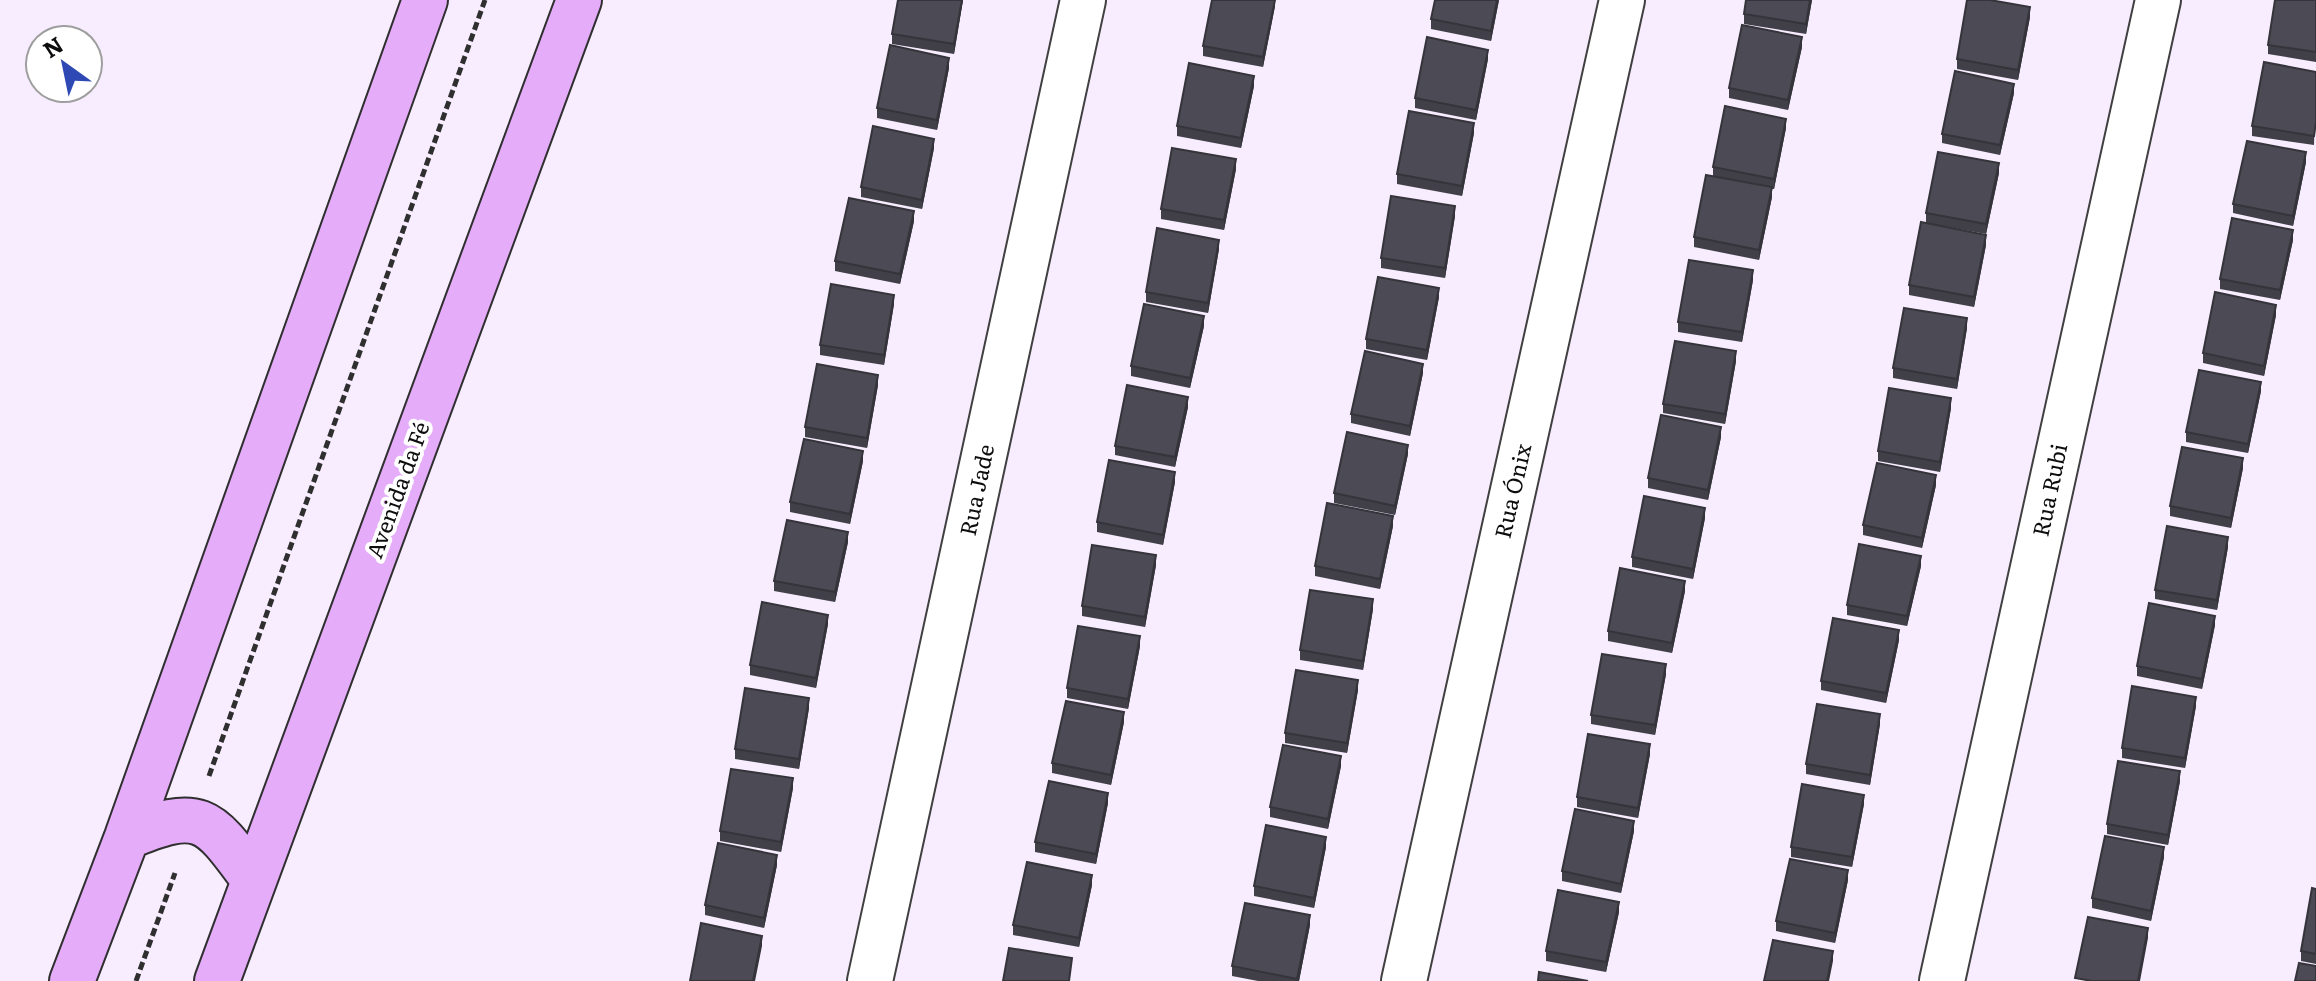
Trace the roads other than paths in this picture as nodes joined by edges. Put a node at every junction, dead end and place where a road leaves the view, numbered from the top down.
1 (425, 0) edge
2 (579, 0) edge
3 (1083, 0) edge
4 (1622, 0) edge
5 (2158, 0) edge
6 (127, 837) junction
7 (254, 880) junction
8 (72, 981) edge
9 (217, 981) edge
10 (870, 981) edge
11 (1404, 981) edge
12 (1942, 981) edge

1 - 6 main road
2 - 7 main road, Avenida da Fé
3 - 10 street, Rua Jade
4 - 11 street, Rua Ónix
5 - 12 street, Rua Rubi
6 - 7 main road
6 - 8 main road
7 - 9 main road, Avenida da Fé

